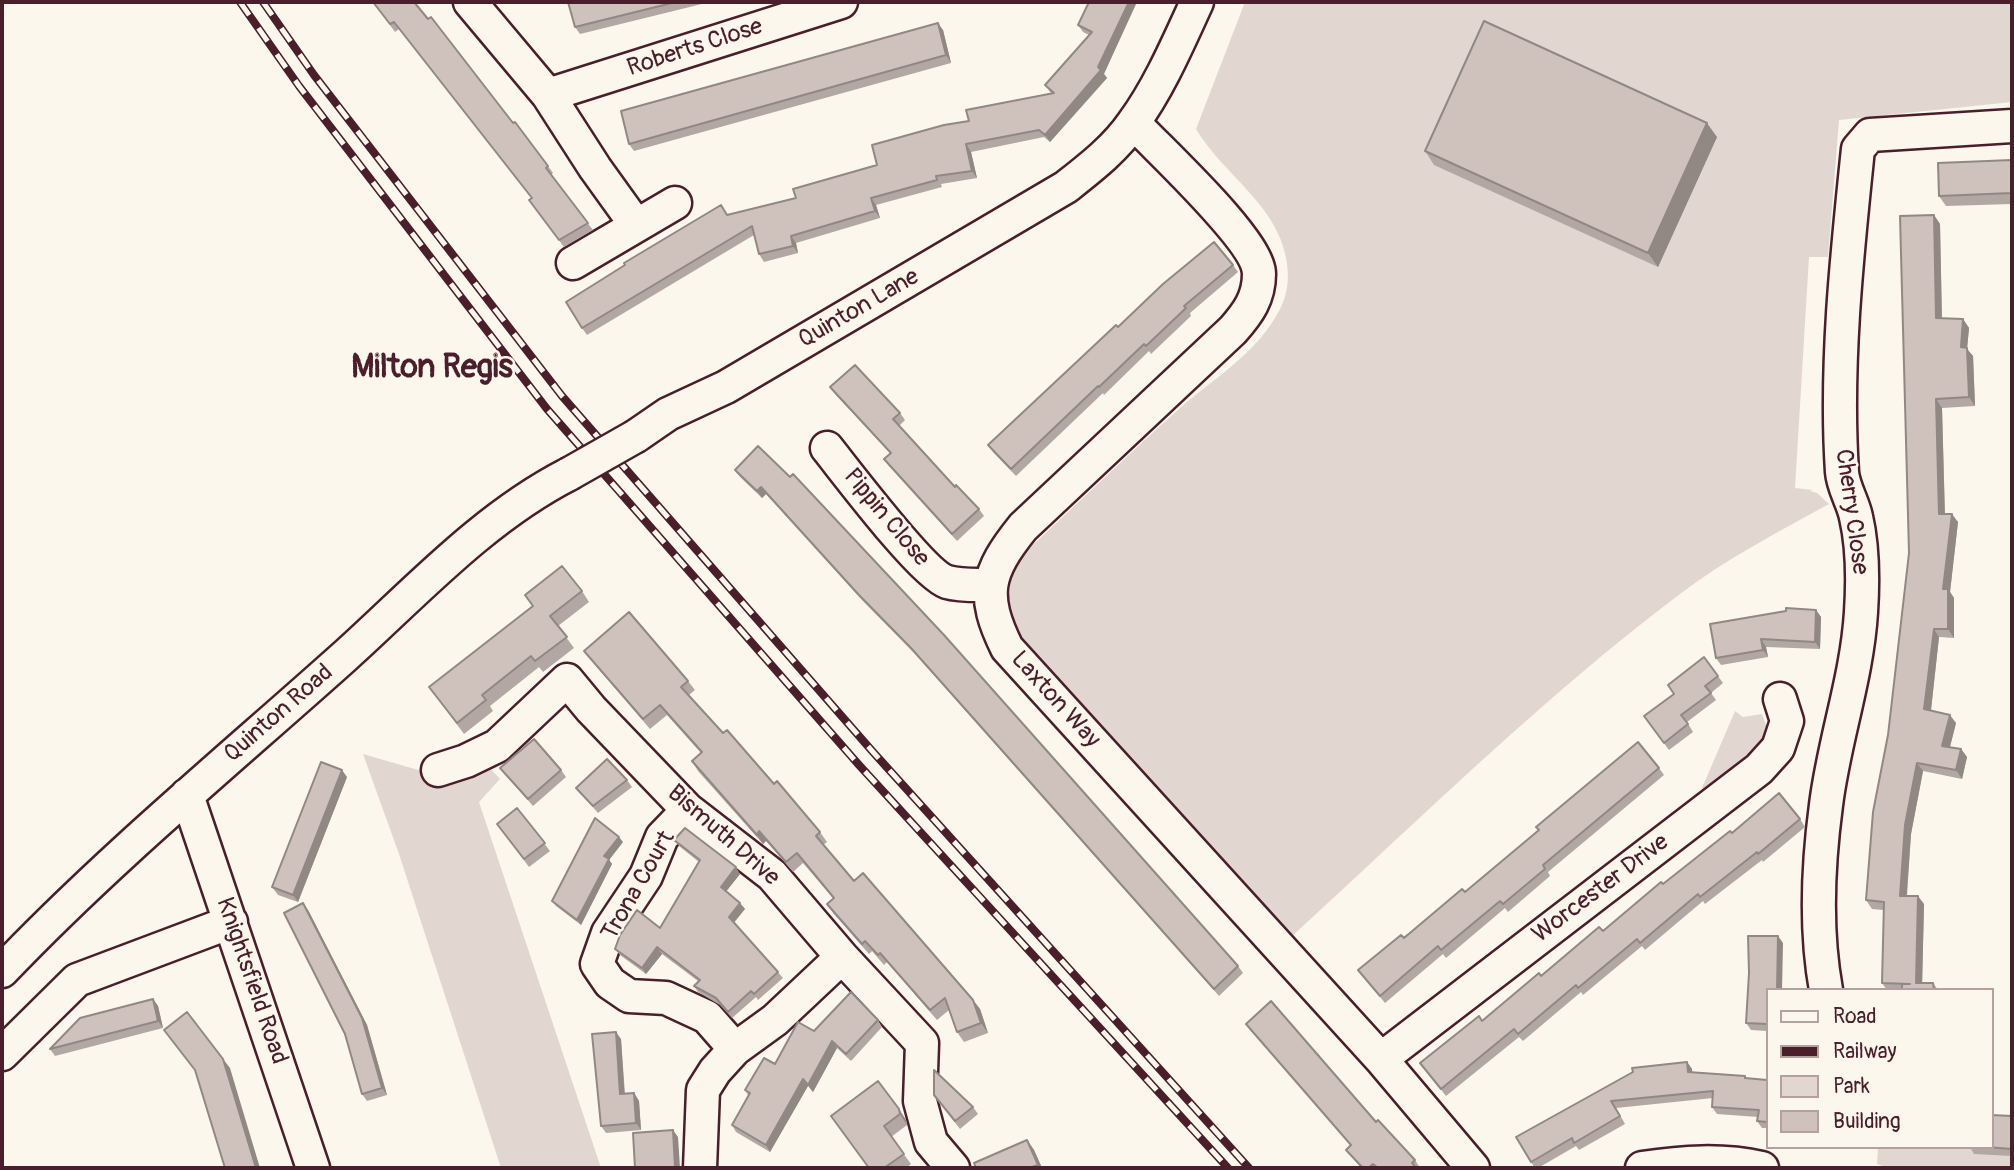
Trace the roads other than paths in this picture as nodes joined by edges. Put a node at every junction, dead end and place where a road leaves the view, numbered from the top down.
1 (470, 2) edge
2 (841, 2) edge
3 (1197, 2) edge
4 (548, 95) junction
5 (1134, 123) junction
6 (2012, 126) edge
7 (675, 203) dead end
8 (636, 225) junction
9 (573, 263) dead end
10 (828, 447) dead end
11 (569, 474) joint
12 (991, 585) junction
13 (1780, 699) dead end
14 (438, 770) dead end
15 (187, 795) junction
16 (688, 810) junction
17 (231, 922) junction
18 (842, 957) junction
19 (2, 971) edge
20 (1826, 988) edge
21 (735, 1049) junction
22 (2, 1054) edge
23 (1381, 1059) junction
24 (313, 1168) edge
25 (701, 1168) edge
26 (953, 1168) edge
27 (1473, 1168) edge
28 (1642, 1168) edge
29 (1762, 1168) edge

1 - 4 street
2 - 4 street, Roberts Close
3 - 5 street, Quinton Lane
4 - 8 street
5 - 11 street, Quinton Lane, bridge
5 - 12 street, Laxton Way
6 - 20 street, Cherry Close
7 - 8 street
8 - 9 street
10 - 12 street, Pippin Close
11 - 15 street, Quinton Road
12 - 23 street, Laxton Way
13 - 23 street, Worcester Drive
14 - 16 street, Bismuth Drive
15 - 17 street, Knightsfield Road
15 - 19 street, Quinton Road
16 - 18 street, Bismuth Drive
16 - 21 street, Trona Court
17 - 22 street
17 - 24 street, Knightsfield Road
18 - 21 street
18 - 26 street, Bismuth Drive
21 - 25 street
23 - 27 street, Laxton Way
28 - 29 street

